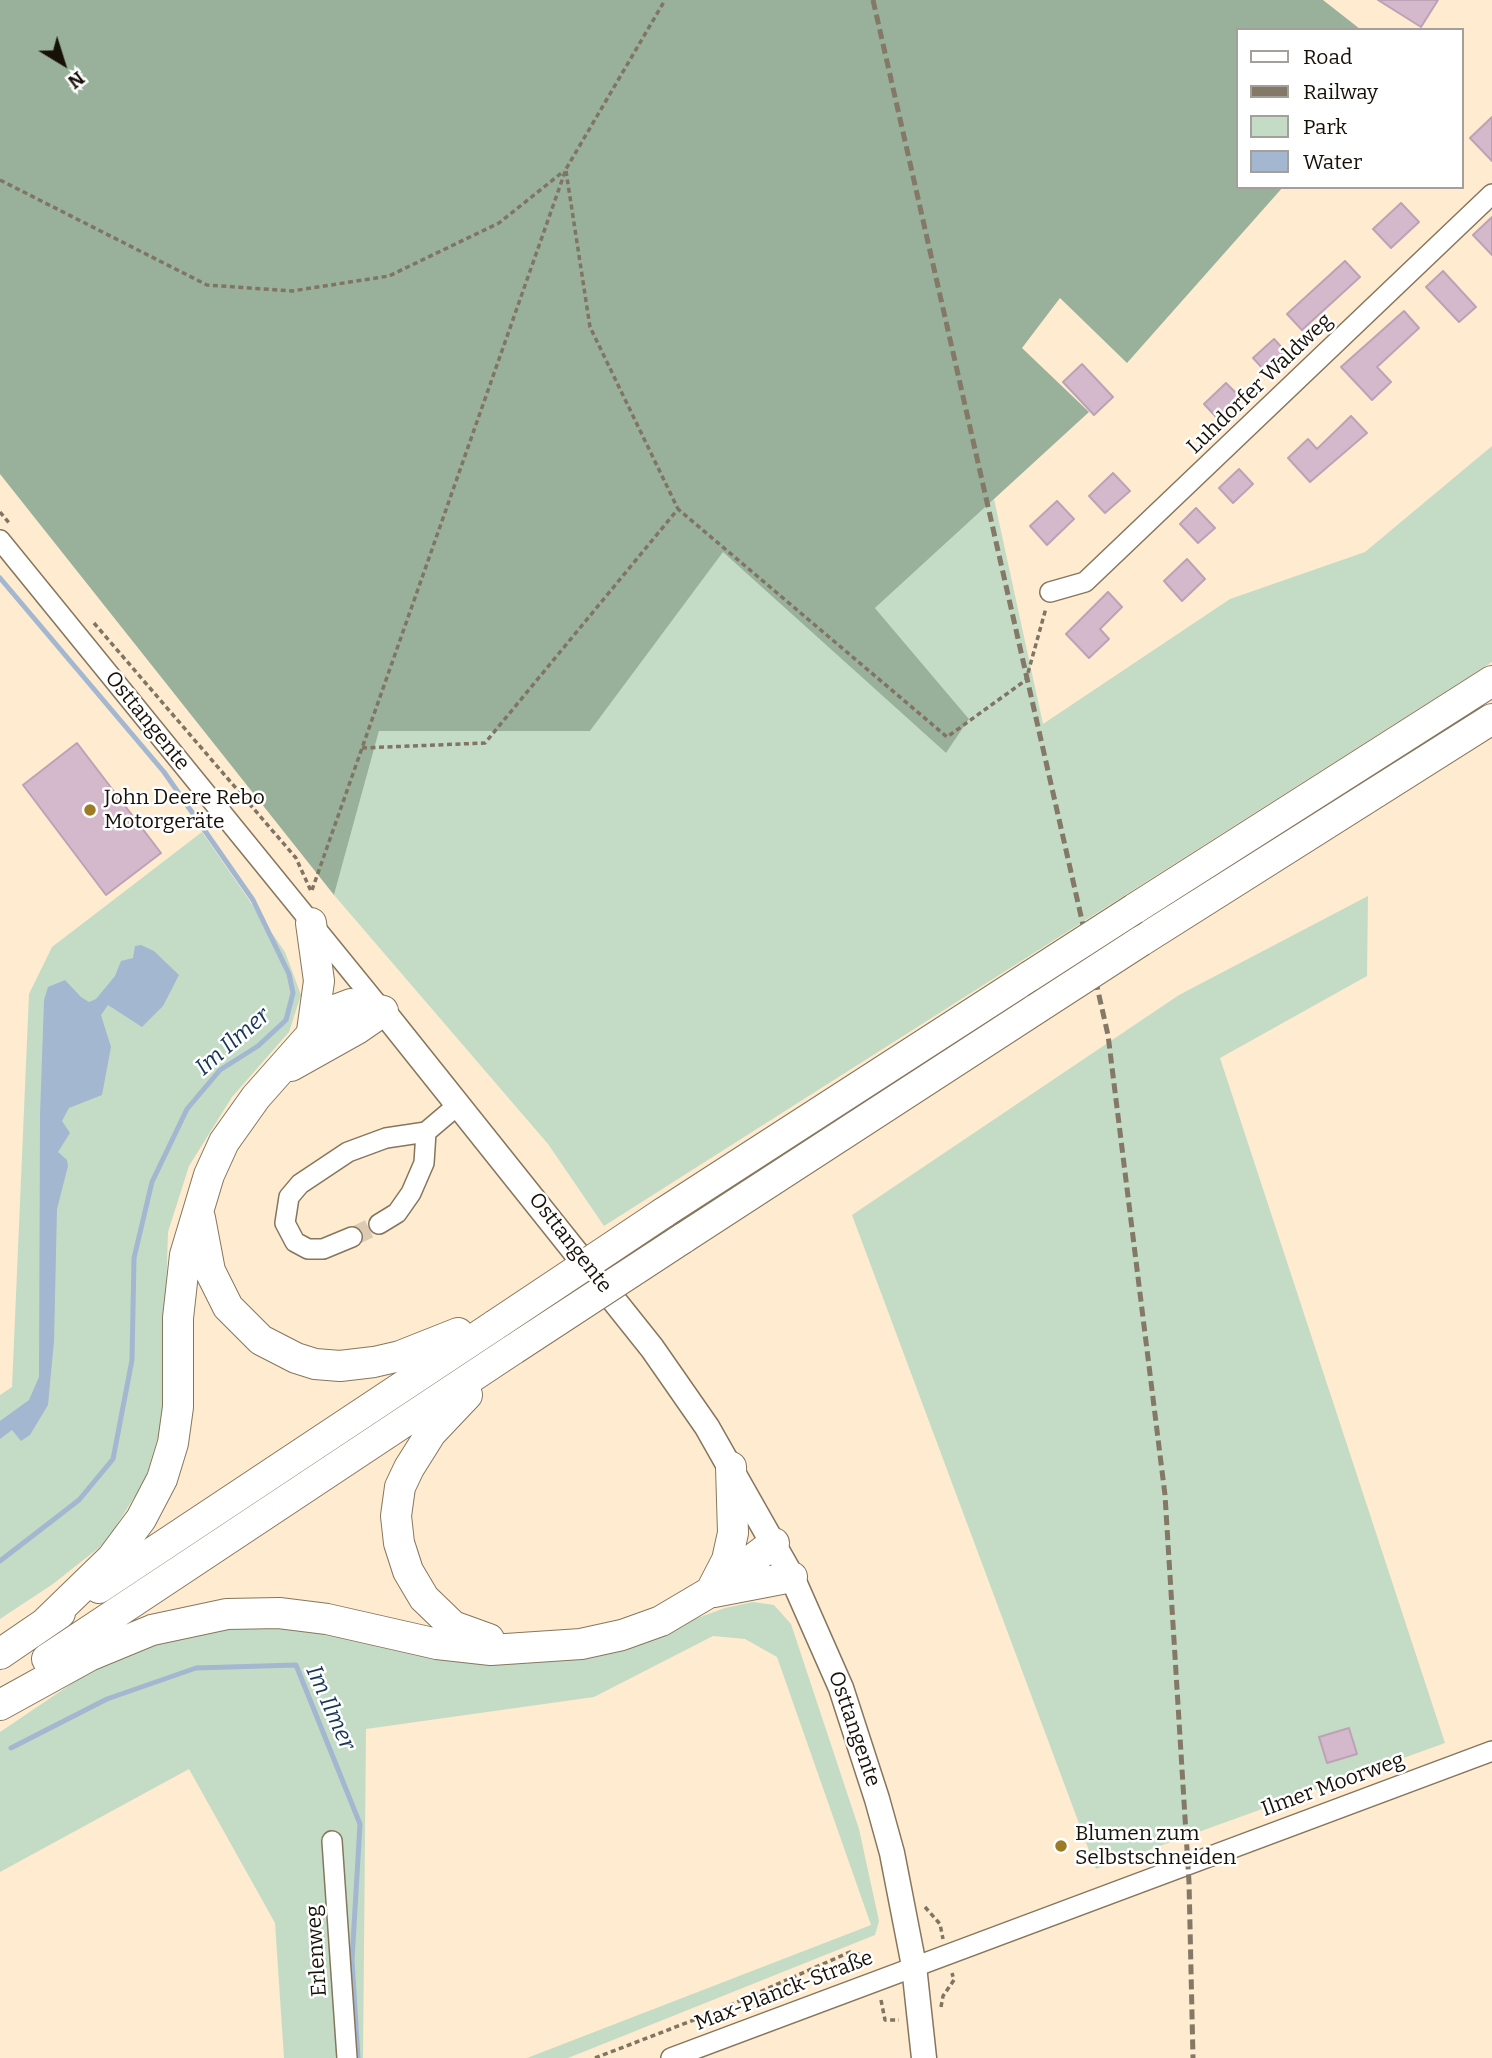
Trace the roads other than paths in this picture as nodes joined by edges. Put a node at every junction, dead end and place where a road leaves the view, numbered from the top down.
1 (1492, 194) edge
2 (8, 535) edge
3 (1050, 592) road end
4 (1492, 681) edge
5 (1492, 719) edge
6 (311, 923) junction
7 (383, 1011) junction
8 (312, 1031) junction
9 (281, 1071) junction
10 (459, 1104) junction
11 (426, 1132) junction
12 (200, 1203) junction
13 (379, 1224) tunnel mouth
14 (352, 1237) tunnel mouth
15 (492, 1321) junction
16 (514, 1349) junction
17 (731, 1467) junction
18 (774, 1543) junction
19 (792, 1577) junction
20 (710, 1592) junction
21 (46, 1623) junction
22 (541, 1649) junction
23 (0, 1654) edge
24 (0, 1690) edge
25 (0, 1705) edge
26 (1492, 1751) edge
27 (332, 1841) dead end
28 (914, 1966) junction
29 (347, 2058) edge
30 (671, 2058) edge
31 (924, 2058) edge

1 - 3 street, Luhdorfer Waldweg
2 - 6 street, Osttangente
4 - 15 highway, bridge
5 - 16 highway, bridge
6 - 7 street, Osttangente
6 - 8 highway
7 - 8 highway
7 - 9 highway
7 - 10 main road, Osttangente
8 - 9 highway
9 - 12 highway
10 - 11 street
10 - 17 main road, Osttangente
11 - 13 street
11 - 14 street
12 - 15 highway
12 - 21 highway
15 - 21 highway
16 - 22 highway
16 - 24 highway
17 - 18 main road, Osttangente
17 - 20 highway
18 - 19 main road, Osttangente
18 - 20 highway
19 - 20 highway
19 - 28 main road, Osttangente
20 - 22 highway
21 - 23 highway
22 - 25 highway
26 - 28 street, Ilmer Moorweg
27 - 29 street, Erlenweg
28 - 30 street, Max-Planck-Straße
28 - 31 main road, Osttangente

